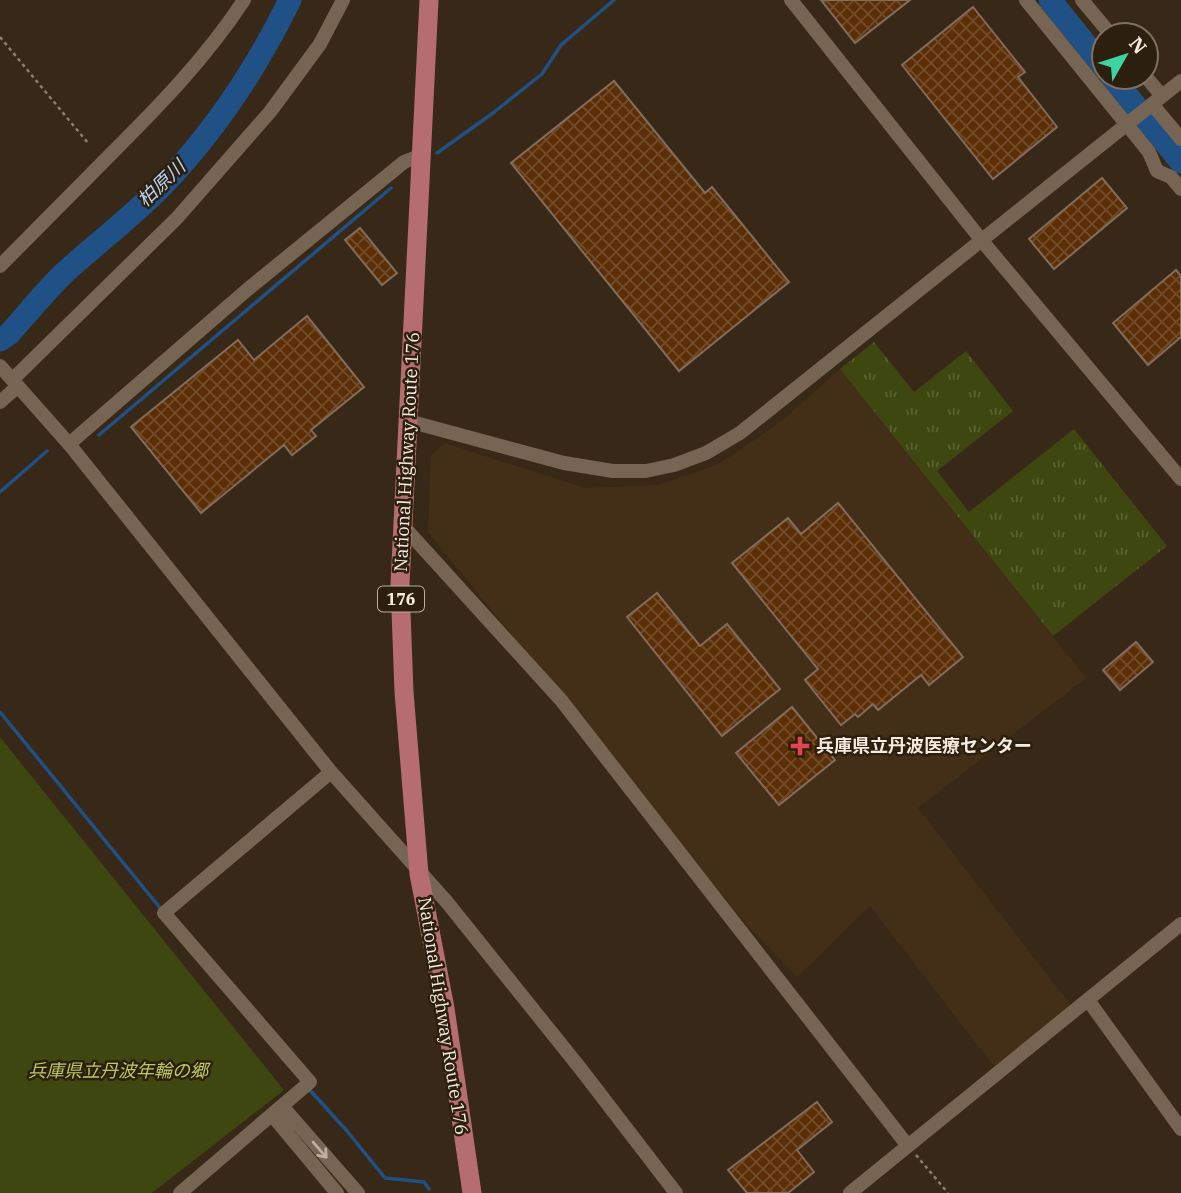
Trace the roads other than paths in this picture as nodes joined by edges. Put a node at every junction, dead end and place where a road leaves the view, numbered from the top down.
1 (244, 0) edge
2 (343, 0) edge
3 (429, 0) edge
4 (792, 0) edge
5 (1026, 0) edge
6 (1082, 0) edge
7 (1099, 21) edge
8 (1181, 81) edge
9 (1153, 91) edge
10 (1157, 100) junction
11 (1130, 122) junction
12 (1181, 139) edge
13 (422, 155) junction
14 (1181, 189) edge
15 (983, 242) junction
16 (0, 266) edge
17 (0, 366) edge
18 (15, 383) junction
19 (0, 402) edge
20 (408, 421) junction
21 (69, 444) junction
22 (1181, 479) edge
23 (403, 526) junction
24 (331, 772) junction
25 (419, 874) junction
26 (1181, 924) edge
27 (1088, 1000) junction
28 (277, 1111) junction
29 (1181, 1129) edge
30 (908, 1146) junction
31 (180, 1193) edge
32 (337, 1193) edge
33 (358, 1193) edge
34 (472, 1193) edge
35 (676, 1193) edge
36 (850, 1193) edge

1 - 16 street
2 - 18 street
3 - 13 highway, National Highway Route 176 / 176
4 - 15 street
5 - 11 street
6 - 7 street
8 - 10 street
9 - 10 street
10 - 11 street
10 - 12 street
11 - 14 street
11 - 15 street
13 - 20 highway, National Highway Route 176 / 176
13 - 21 street
15 - 20 street
15 - 22 street
17 - 18 street
18 - 19 street
18 - 21 street
20 - 23 highway, National Highway Route 176 / 176
21 - 24 street
23 - 25 highway, National Highway Route 176 / 176
23 - 30 street
24 - 25 street
24 - 28 street
25 - 34 highway, National Highway Route 176 / 176
25 - 35 street
26 - 27 street
27 - 29 street
27 - 30 street
28 - 31 street
28 - 32 street
28 -> 33 street
30 - 36 street

